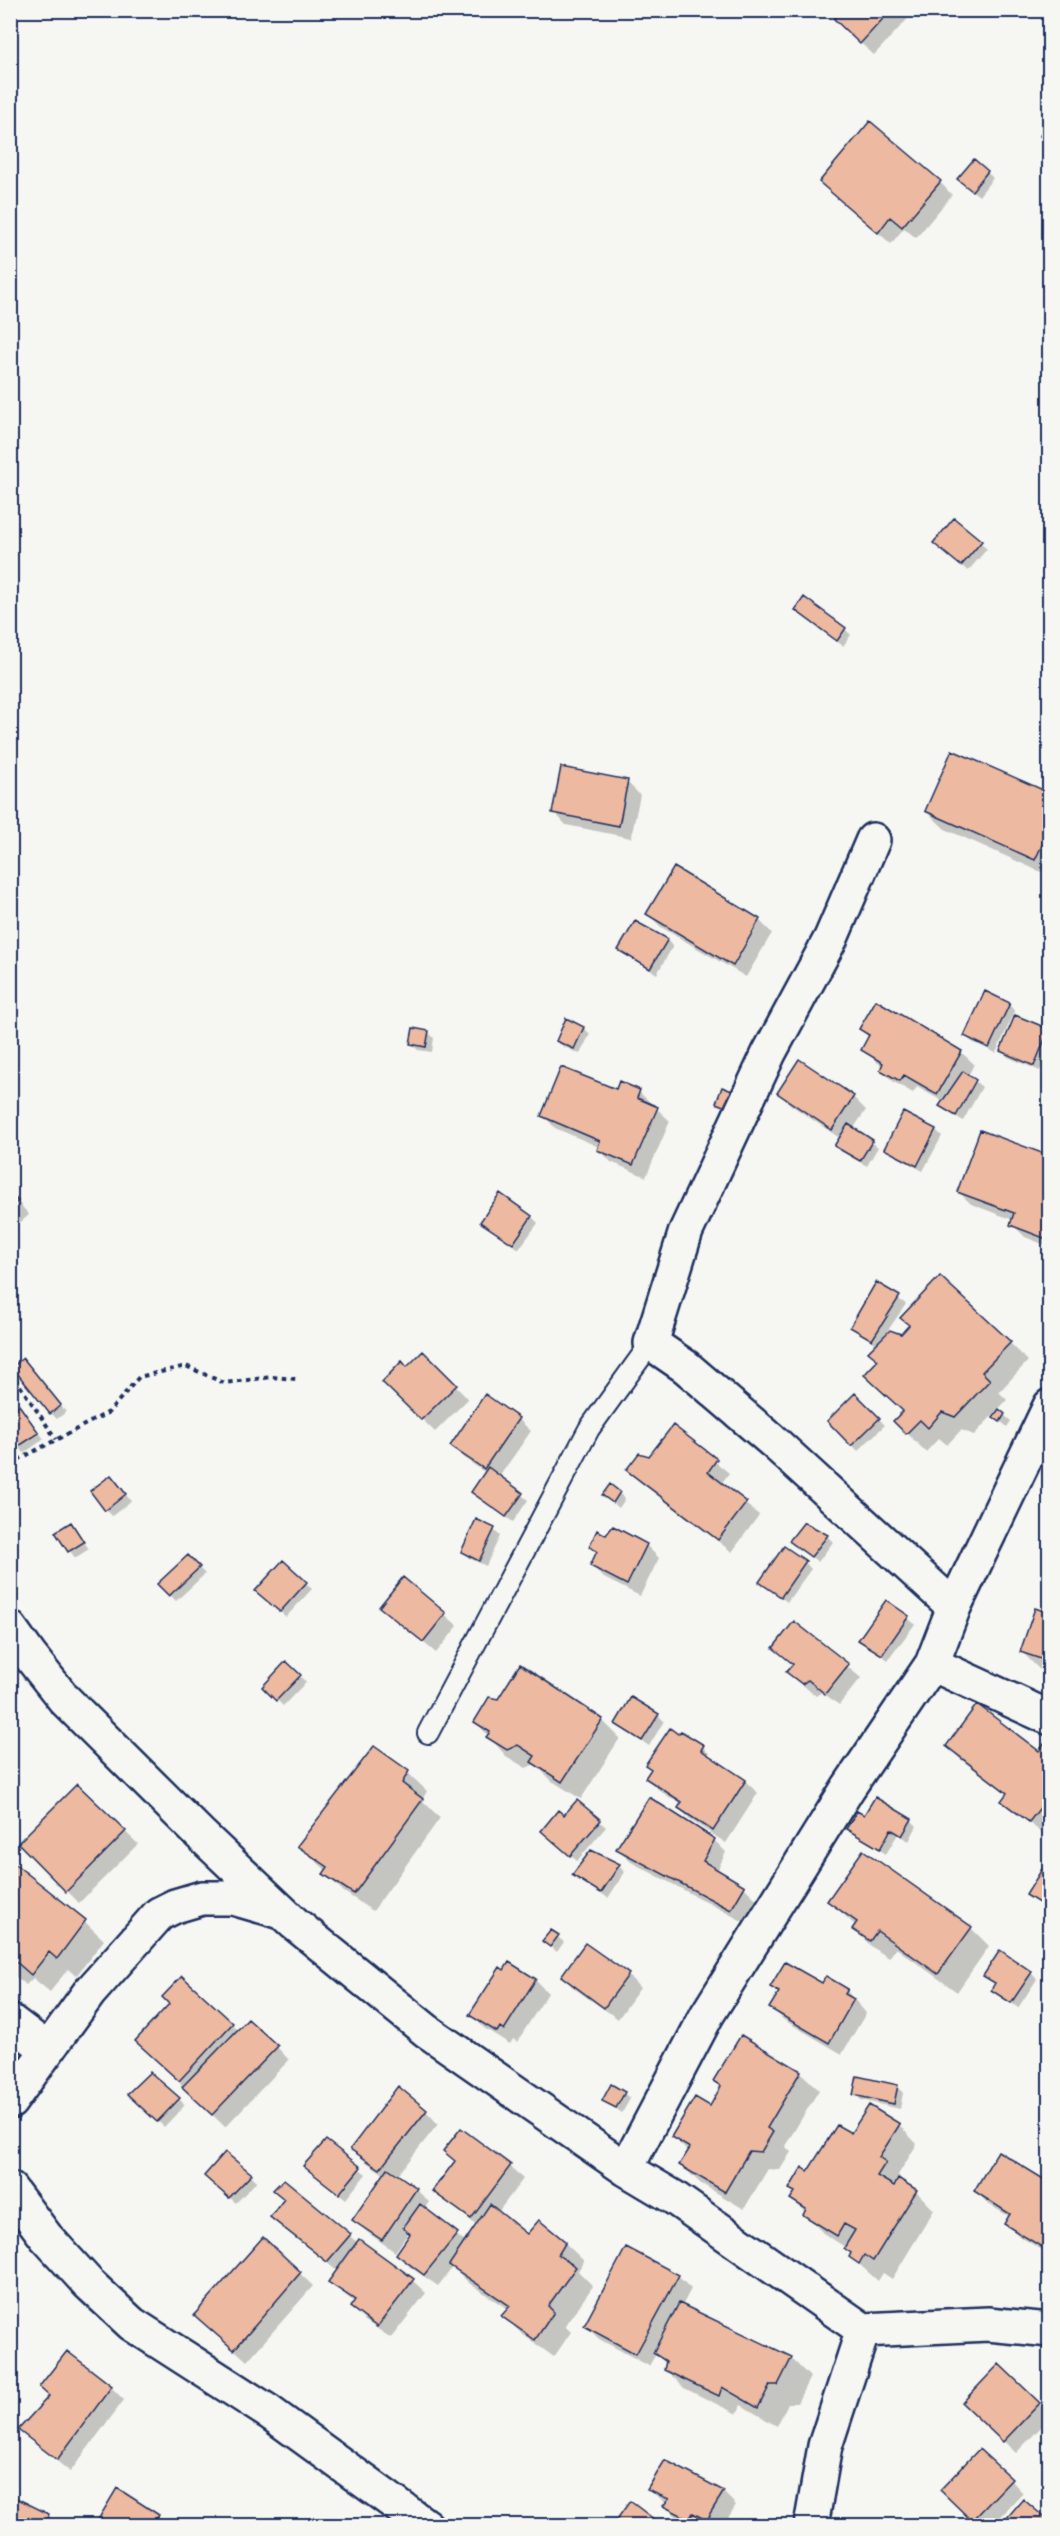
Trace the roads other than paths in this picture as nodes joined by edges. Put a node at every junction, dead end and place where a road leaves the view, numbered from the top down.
1 (873, 840) dead end
2 (651, 1343) junction
3 (1050, 1406) edge
4 (954, 1607) junction
5 (10, 1628) edge
6 (932, 1664) junction
7 (1050, 1718) edge
8 (428, 1733) dead end
9 (294, 1923) junction
10 (10, 2021) edge
11 (47, 2049) junction
12 (10, 2102) edge
13 (626, 2169) junction
14 (10, 2189) edge
15 (863, 2330) junction
16 (1050, 2330) edge
17 (426, 2526) edge
18 (812, 2526) edge

1 - 2 street
2 - 4 street
2 - 8 lane
3 - 4 street
4 - 6 street
5 - 9 street
6 - 7 street
6 - 13 street
9 - 11 street
9 - 13 street
10 - 11 street
11 - 12 street
13 - 15 street
14 - 17 street
15 - 16 street
15 - 18 street

